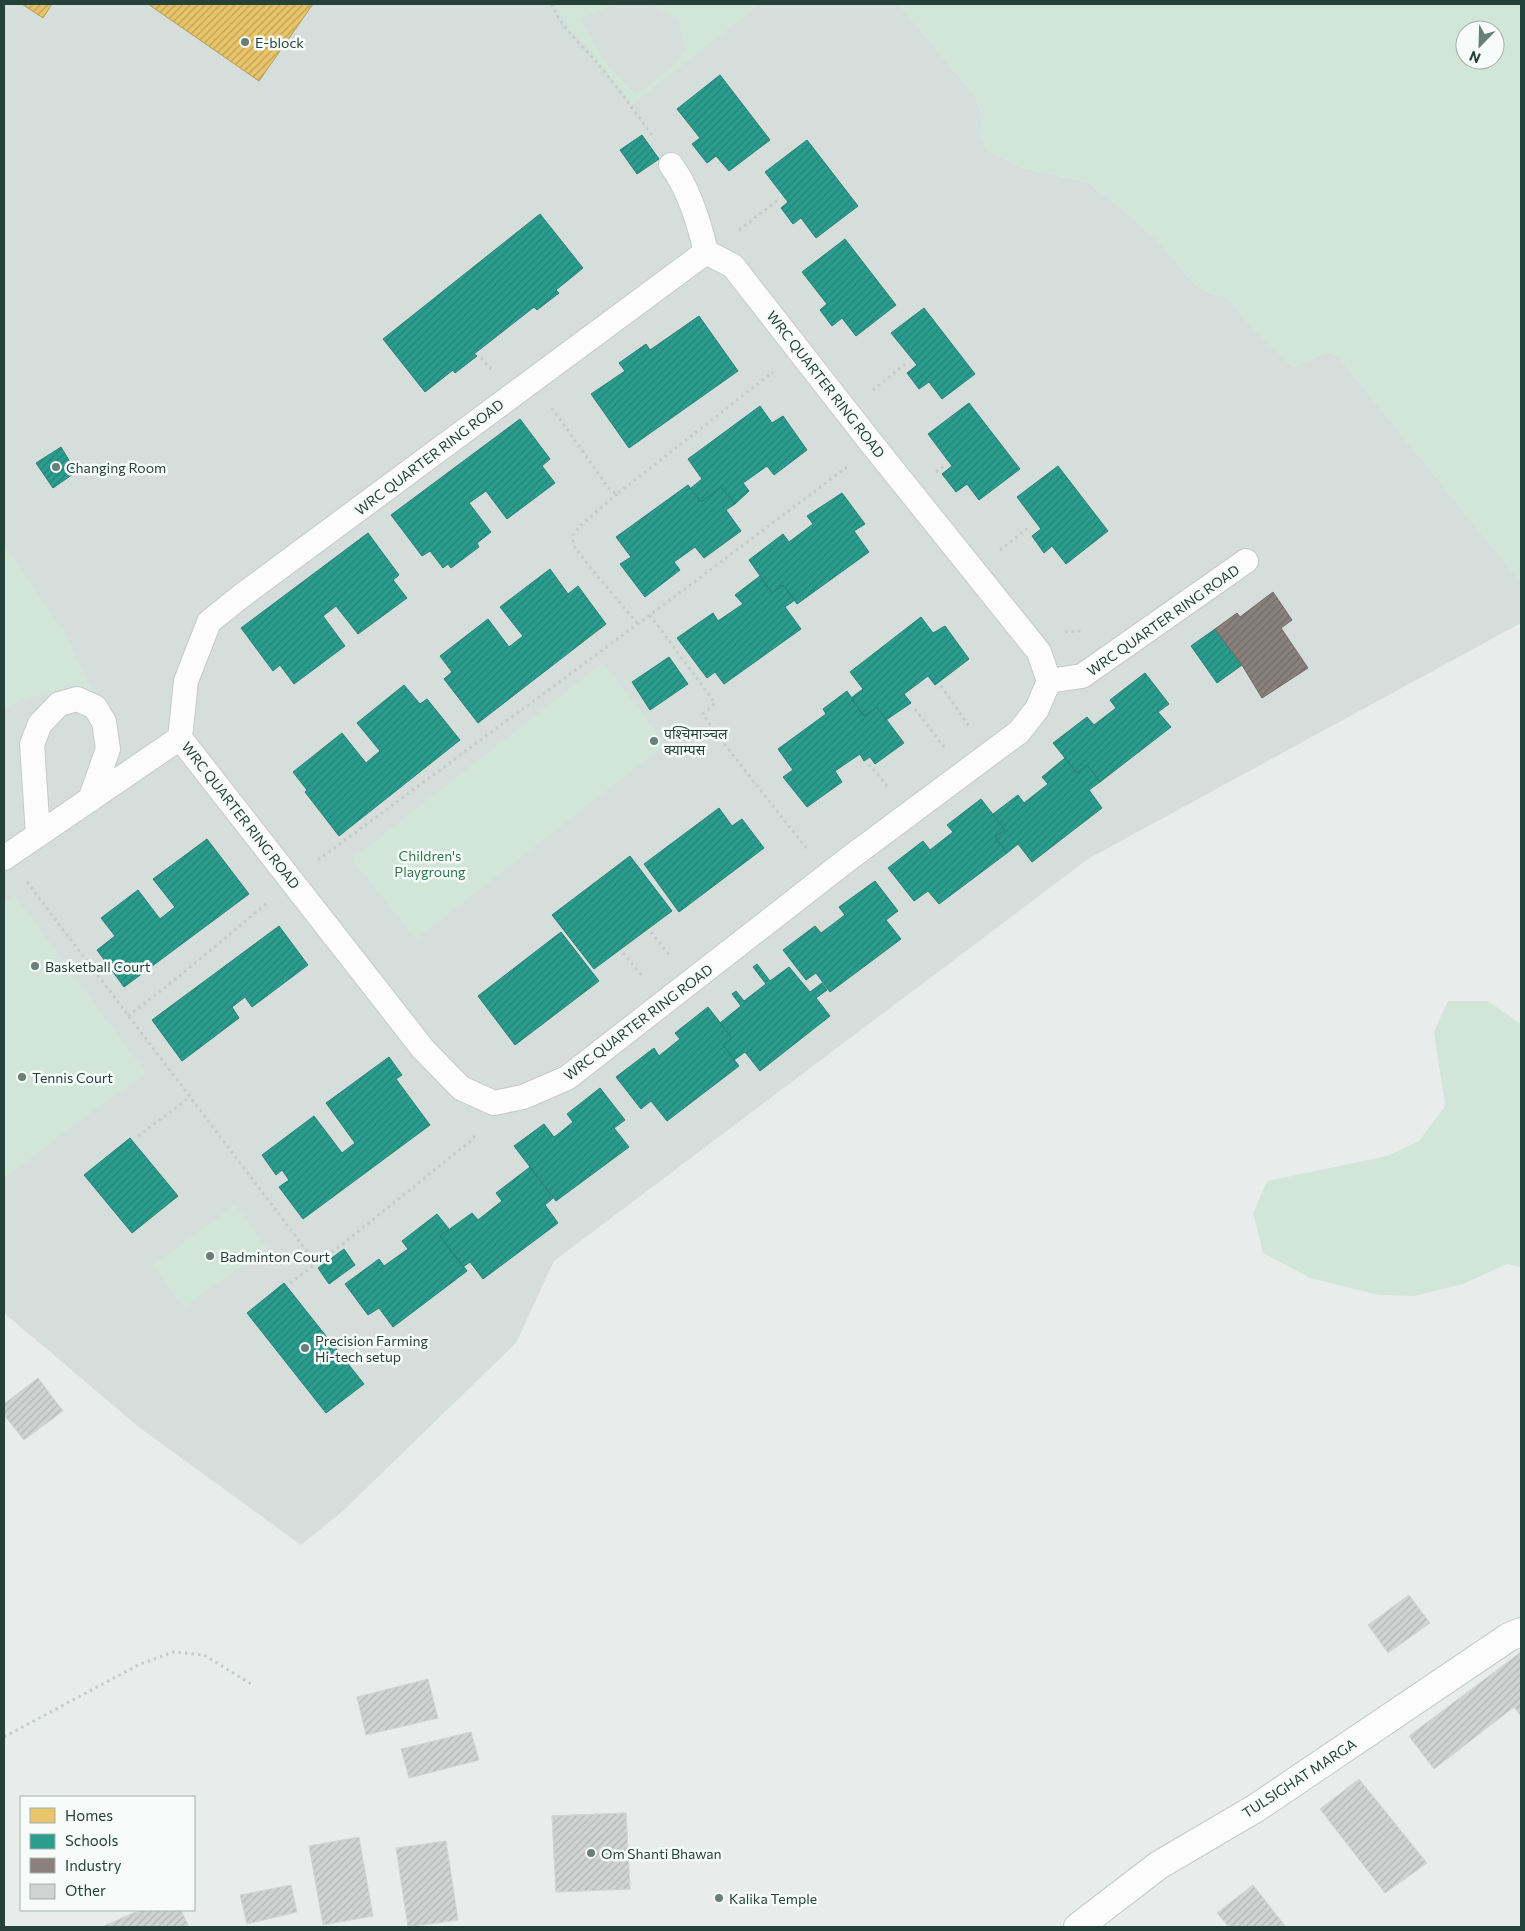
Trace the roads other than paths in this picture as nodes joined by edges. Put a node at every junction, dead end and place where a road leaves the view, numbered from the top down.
1 (671, 164) road end
2 (706, 252) junction
3 (1246, 561) dead end
4 (1049, 681) junction
5 (180, 738) junction
6 (90, 800) junction
7 (38, 835) junction
8 (4, 858) edge
9 (1521, 1632) edge
10 (1078, 1927) edge

1 - 2 lane
2 - 4 lane, WRC QUARTER RING ROAD
2 - 5 lane, WRC QUARTER RING ROAD
3 - 4 lane, WRC QUARTER RING ROAD
4 - 5 lane, WRC QUARTER RING ROAD
5 - 6 lane
6 - 7 lane
6 - 7 lane
7 - 8 lane
9 - 10 street, TULSIGHAT MARGA

